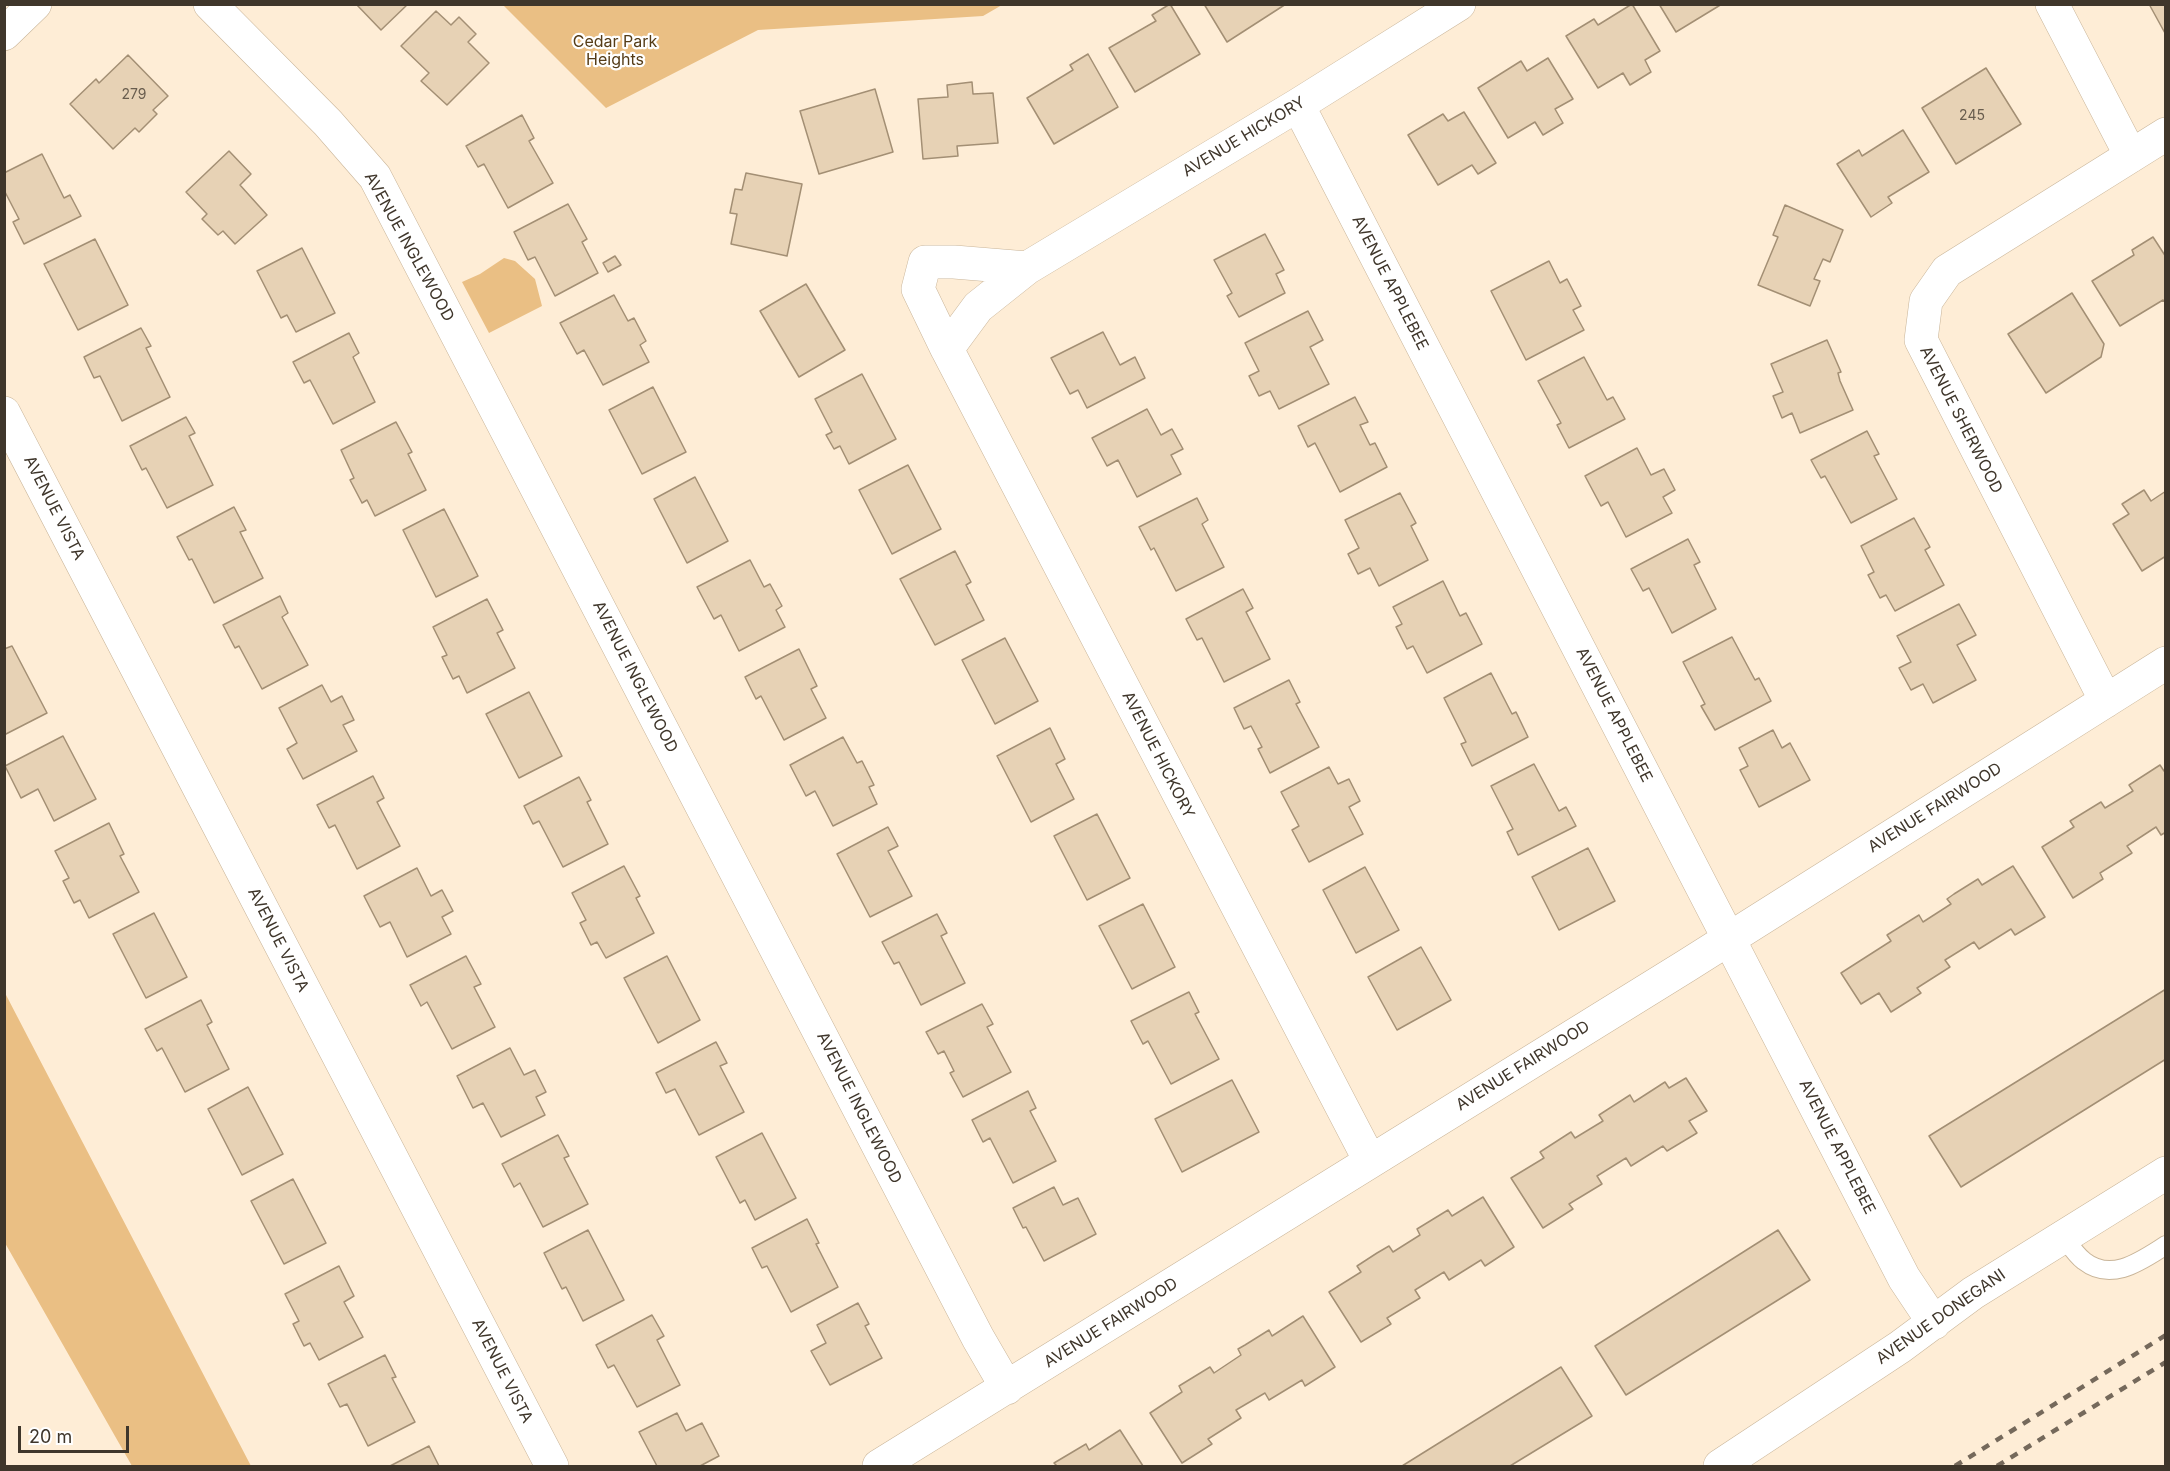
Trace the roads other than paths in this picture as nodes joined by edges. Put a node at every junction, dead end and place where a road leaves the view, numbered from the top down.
1 (35, 4) edge
2 (210, 4) edge
3 (1459, 4) edge
4 (2052, 4) edge
5 (4, 34) edge
6 (1298, 105) junction
7 (2166, 134) edge
8 (2131, 156) junction
9 (1027, 268) junction
10 (947, 349) junction
11 (4, 412) edge
12 (2166, 663) edge
13 (2106, 701) junction
14 (1729, 939) junction
15 (1370, 1161) junction
16 (2166, 1173) edge
17 (2063, 1236) junction
18 (2166, 1245) edge
19 (1934, 1323) junction
20 (1007, 1388) junction
21 (552, 1467) edge
22 (879, 1467) edge
23 (1720, 1467) edge

1 - 5 street
2 - 20 street, AVENUE INGLEWOOD
3 - 6 street, AVENUE HICKORY
4 - 8 street
6 - 9 street, AVENUE HICKORY
6 - 14 street, AVENUE APPLEBEE
7 - 8 street, AVENUE SHERWOOD
8 - 13 street, AVENUE SHERWOOD
9 - 10 street, AVENUE HICKORY
9 - 10 street, AVENUE HICKORY
10 - 15 street, AVENUE HICKORY
11 - 21 street, AVENUE VISTA
12 - 13 street, AVENUE FAIRWOOD
13 - 14 street, AVENUE FAIRWOOD
14 - 15 street, AVENUE FAIRWOOD
14 - 19 street, AVENUE APPLEBEE
15 - 20 street, AVENUE FAIRWOOD
16 - 17 street, AVENUE DONEGANI
17 - 18 lane
17 - 19 street, AVENUE DONEGANI
19 - 23 street, AVENUE DONEGANI
20 - 22 street, AVENUE FAIRWOOD

